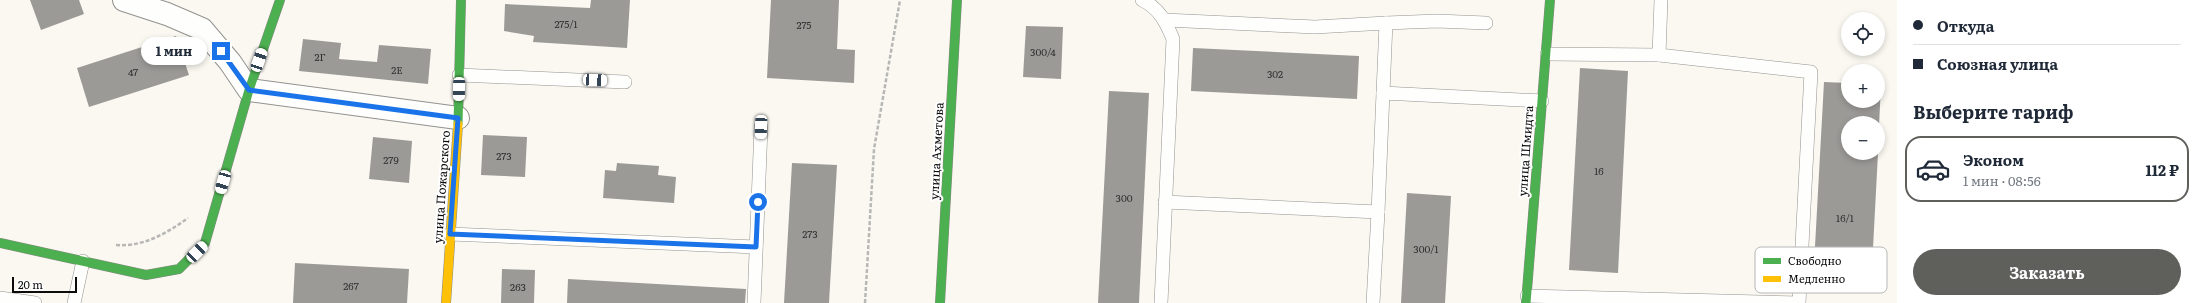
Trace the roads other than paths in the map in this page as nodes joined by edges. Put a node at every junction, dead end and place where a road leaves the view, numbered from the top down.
1 (124, 0) edge
2 (280, 0) edge
3 (461, 0) edge
4 (957, 0) edge
5 (1142, 0) edge
6 (1550, 0) edge
7 (1661, 0) edge
8 (1165, 20) junction
9 (1386, 23) junction
10 (1486, 23) dead end
11 (1547, 54) junction
12 (1659, 55) junction
13 (459, 75) junction
14 (625, 82) dead end
15 (249, 90) junction
16 (1383, 94) junction
17 (1542, 101) junction
18 (458, 118) junction
19 (761, 127) dead end
20 (1165, 202) junction
21 (1378, 212) junction
22 (450, 234) junction
23 (0, 243) edge
24 (756, 247) junction
25 (1802, 247) edge
26 (83, 261) junction
27 (1800, 293) edge
28 (0, 298) edge
29 (1526, 300) edge
30 (35, 303) edge
31 (74, 303) edge
32 (446, 303) edge
33 (754, 303) edge
34 (940, 303) edge
35 (1161, 303) edge
36 (1373, 303) edge

1 - 15 street
2 - 15 street
3 - 13 street, улица Пожарского
4 - 34 street, улица Ахметова
5 - 8 lane
6 - 11 street, улица Шмидта
7 - 12 lane
8 - 9 lane
8 - 20 lane
9 - 10 lane
9 - 16 lane
11 - 12 lane
11 - 17 street, улица Шмидта
12 - 25 lane
13 - 14 lane
13 - 18 street, улица Пожарского
15 - 18 street
15 - 26 street
16 - 17 lane
16 - 21 lane
17 - 29 street, улица Шмидта
18 - 22 street, улица Пожарского
19 - 24 lane
20 - 21 lane
20 - 35 lane
21 - 36 lane
22 - 24 lane
22 - 32 street, улица Пожарского
23 - 26 street
24 - 33 lane
26 - 31 lane
27 - 29 lane
28 - 30 lane

